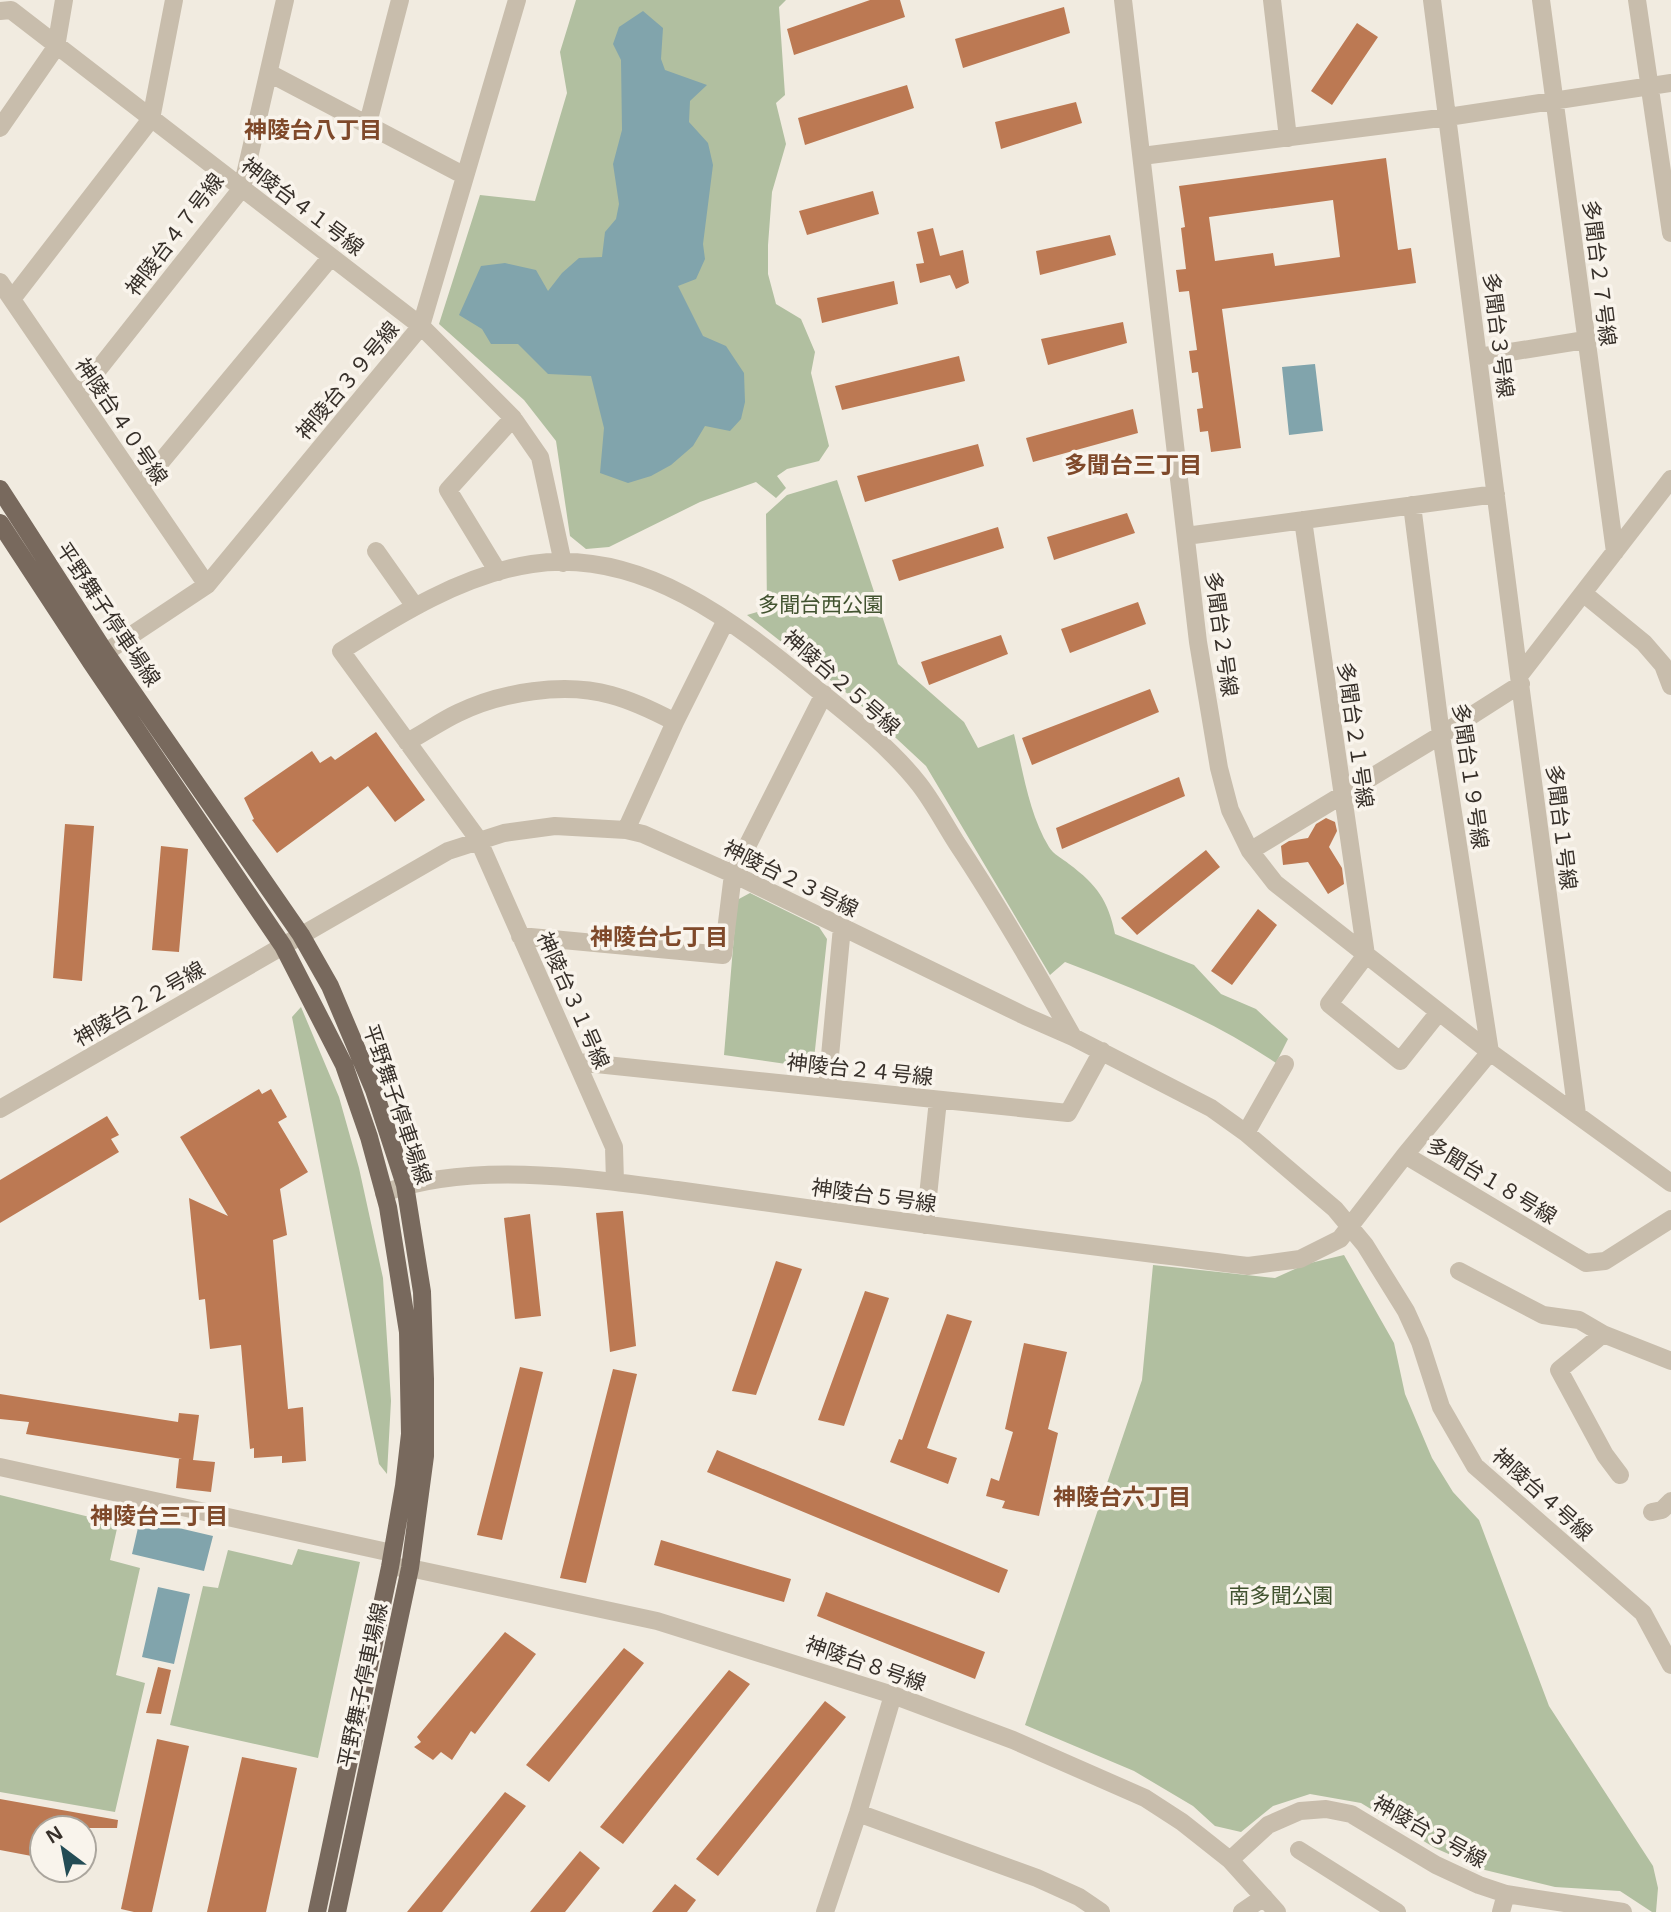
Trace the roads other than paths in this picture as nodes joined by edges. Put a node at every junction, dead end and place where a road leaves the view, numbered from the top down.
1 (64, 0) edge
2 (174, 0) edge
3 (285, 0) edge
4 (400, 0) edge
5 (517, 0) edge
6 (1123, 0) edge
7 (1272, 0) edge
8 (1432, 0) edge
9 (1541, 0) edge
10 (1637, 0) edge
11 (0, 11) edge
12 (56, 47) junction
13 (269, 73) junction
14 (1671, 83) edge
15 (1650, 86) junction
16 (1554, 100) junction
17 (1448, 117) junction
18 (150, 118) junction
19 (368, 124) junction
20 (0, 128) edge
21 (1288, 138) junction
22 (1142, 156) junction
23 (466, 176) junction
24 (242, 188) junction
25 (1671, 233) edge
26 (331, 257) junction
27 (0, 282) edge
28 (12, 299) junction
29 (421, 326) junction
30 (1585, 340) junction
31 (1479, 357) junction
32 (78, 395) junction
33 (513, 418) junction
34 (140, 487) junction
35 (1669, 488) edge
36 (0, 489) edge
37 (1496, 494) junction
38 (1412, 506) junction
39 (1303, 520) junction
40 (0, 523) edge
41 (1186, 536) junction
42 (376, 551) dead end
43 (1615, 552) junction
44 (563, 563) junction
45 (498, 572) junction
46 (207, 585) junction
47 (1583, 593) junction
48 (414, 606) junction
49 (726, 620) junction
50 (341, 651) joint
51 (98, 657) junction
52 (1520, 680) junction
53 (1671, 686) edge
54 (824, 694) junction
55 (675, 722) junction
56 (1441, 735) junction
57 (407, 742) junction
58 (1342, 796) junction
59 (626, 830) junction
60 (478, 839) junction
61 (1250, 851) junction
62 (733, 874) junction
63 (842, 927) junction
64 (301, 935) junction
65 (520, 936) junction
66 (283, 946) junction
67 (1366, 955) junction
68 (1439, 1012) junction
69 (1073, 1037) junction
70 (1102, 1051) junction
71 (1490, 1052) junction
72 (577, 1062) junction
73 (1284, 1064) dead end
74 (827, 1088) junction
75 (938, 1100) junction
76 (0, 1109) edge
77 (1577, 1114) junction
78 (1246, 1133) junction
79 (1405, 1155) junction
80 (615, 1182) junction
81 (1671, 1183) edge
82 (405, 1185) junction
83 (384, 1193) junction
84 (1671, 1219) edge
85 (925, 1225) junction
86 (1350, 1228) junction
87 (1459, 1271) dead end
88 (1603, 1334) junction
89 (1671, 1360) edge
90 (0, 1466) edge
91 (1620, 1475) dead end
92 (1671, 1501) edge
93 (1652, 1512) dead end
94 (391, 1560) junction
95 (410, 1568) junction
96 (1671, 1665) edge
97 (893, 1695) junction
98 (858, 1814) junction
99 (1299, 1850) dead end
100 (1230, 1860) junction
101 (1506, 1894) junction
102 (1264, 1897) junction
103 (317, 1912) edge
104 (337, 1912) edge
105 (825, 1912) edge
106 (1101, 1912) edge
107 (1242, 1912) edge
108 (1277, 1912) edge
109 (1397, 1912) edge
110 (1501, 1912) edge
111 (1623, 1912) edge

1 - 12 street
2 - 18 street
3 - 13 street, 神陵台４７号線
4 - 19 street
5 - 23 street, 神陵台３９号線
6 - 22 street, 多聞台２号線
7 - 21 street
8 - 17 street, 多聞台３号線
9 - 16 street, 多聞台２７号線
10 - 15 street
11 - 12 street, 神陵台４１号線
12 - 18 street, 神陵台４１号線
12 - 20 street
13 - 19 street
13 - 24 street, 神陵台４７号線
14 - 15 street
15 - 16 street
15 - 25 street
16 - 17 street
16 - 30 street, 多聞台２７号線
17 - 21 street
17 - 31 street, 多聞台３号線
18 - 24 street, 神陵台４１号線
18 - 28 street
19 - 23 street
21 - 22 street
22 - 41 street, 多聞台２号線
23 - 29 street, 神陵台３９号線
24 - 26 street, 神陵台４１号線
24 - 32 street, 神陵台４７号線
26 - 29 street, 神陵台４１号線
26 - 34 street
27 - 28 street, 神陵台４０号線
28 - 32 street, 神陵台４０号線
29 - 33 street, 神陵台４１号線
29 - 46 street, 神陵台３９号線
30 - 31 street
30 - 43 street, 多聞台２７号線
31 - 37 street, 多聞台３号線
32 - 34 street, 神陵台４０号線
33 - 44 street, 神陵台４１号線
33 - 45 street
34 - 46 street, 神陵台４０号線
35 - 43 street
36 - 51 main road, 平野舞子停車場線
37 - 38 street
37 - 52 street, 多聞台３号線
38 - 39 street
38 - 56 street, 多聞台１９号線
39 - 41 street
39 - 58 street, 多聞台２１号線
40 - 51 main road, 平野舞子停車場線
41 - 61 street, 多聞台２号線
42 - 48 street
43 - 47 street
44 - 45 street, 神陵台２５号線
44 - 49 street, 神陵台２５号線
45 - 48 street, 神陵台２５号線
46 - 51 street, 神陵台３９号線
47 - 52 street
47 - 53 street
48 - 50 street, 神陵台２５号線
49 - 54 street, 神陵台２５号線
49 - 55 street
50 - 57 street, 神陵台３１号線
51 - 64 main road, 平野舞子停車場線
51 - 66 main road, 平野舞子停車場線
52 - 56 street
52 - 77 street, 多聞台１号線
54 - 62 street
54 - 69 street, 神陵台２５号線
55 - 57 street
55 - 59 street
56 - 58 street
56 - 71 street, 多聞台１９号線
57 - 60 street, 神陵台３１号線
58 - 61 street
58 - 67 street, 多聞台２１号線
59 - 60 street, 神陵台２３号線
59 - 62 street, 神陵台２３号線
60 - 64 street, 神陵台２３号線
60 - 65 street, 神陵台３１号線
61 - 67 street, 多聞台２号線
62 - 63 street, 神陵台２３号線
62 - 65 street
63 - 69 street, 神陵台２３号線
63 - 74 street
64 - 66 street, 神陵台２２号線
64 - 82 main road, 平野舞子停車場線
65 - 72 street, 神陵台３１号線
66 - 76 street, 神陵台２２号線
66 - 83 main road, 平野舞子停車場線
67 - 68 street, 多聞台２号線
67 - 68 street
68 - 71 street, 多聞台２号線
69 - 70 street, 神陵台２３号線
70 - 75 street, 神陵台２４号線
70 - 78 street, 神陵台２３号線
71 - 77 street, 多聞台２号線
71 - 79 street, 多聞台１８号線
72 - 74 street, 神陵台２４号線
72 - 80 street, 神陵台３１号線
73 - 78 street
74 - 75 street, 神陵台２４号線
75 - 85 street
77 - 81 street
78 - 86 street, 神陵台２３号線
79 - 84 street, 多聞台１８号線
79 - 86 street, 神陵台５号線
80 - 82 street, 神陵台５号線
80 - 85 street, 神陵台５号線
82 - 83 street, 神陵台５号線
82 - 95 main road, 平野舞子停車場線
83 - 94 main road, 平野舞子停車場線
85 - 86 street, 神陵台５号線
86 - 96 street, 神陵台４号線
87 - 88 street
88 - 89 street
88 - 91 street
90 - 94 street, 神陵台８号線
92 - 93 street
94 - 95 street, 神陵台８号線
94 - 103 main road, 平野舞子停車場線
95 - 97 street, 神陵台８号線
95 - 104 main road, 平野舞子停車場線
97 - 98 street
97 - 100 street, 神陵台８号線
98 - 105 street
98 - 106 street
99 - 109 street
100 - 101 street, 神陵台３号線
100 - 102 street, 神陵台８号線
101 - 110 street
101 - 111 street, 神陵台３号線
102 - 107 street
102 - 108 street, 神陵台８号線

